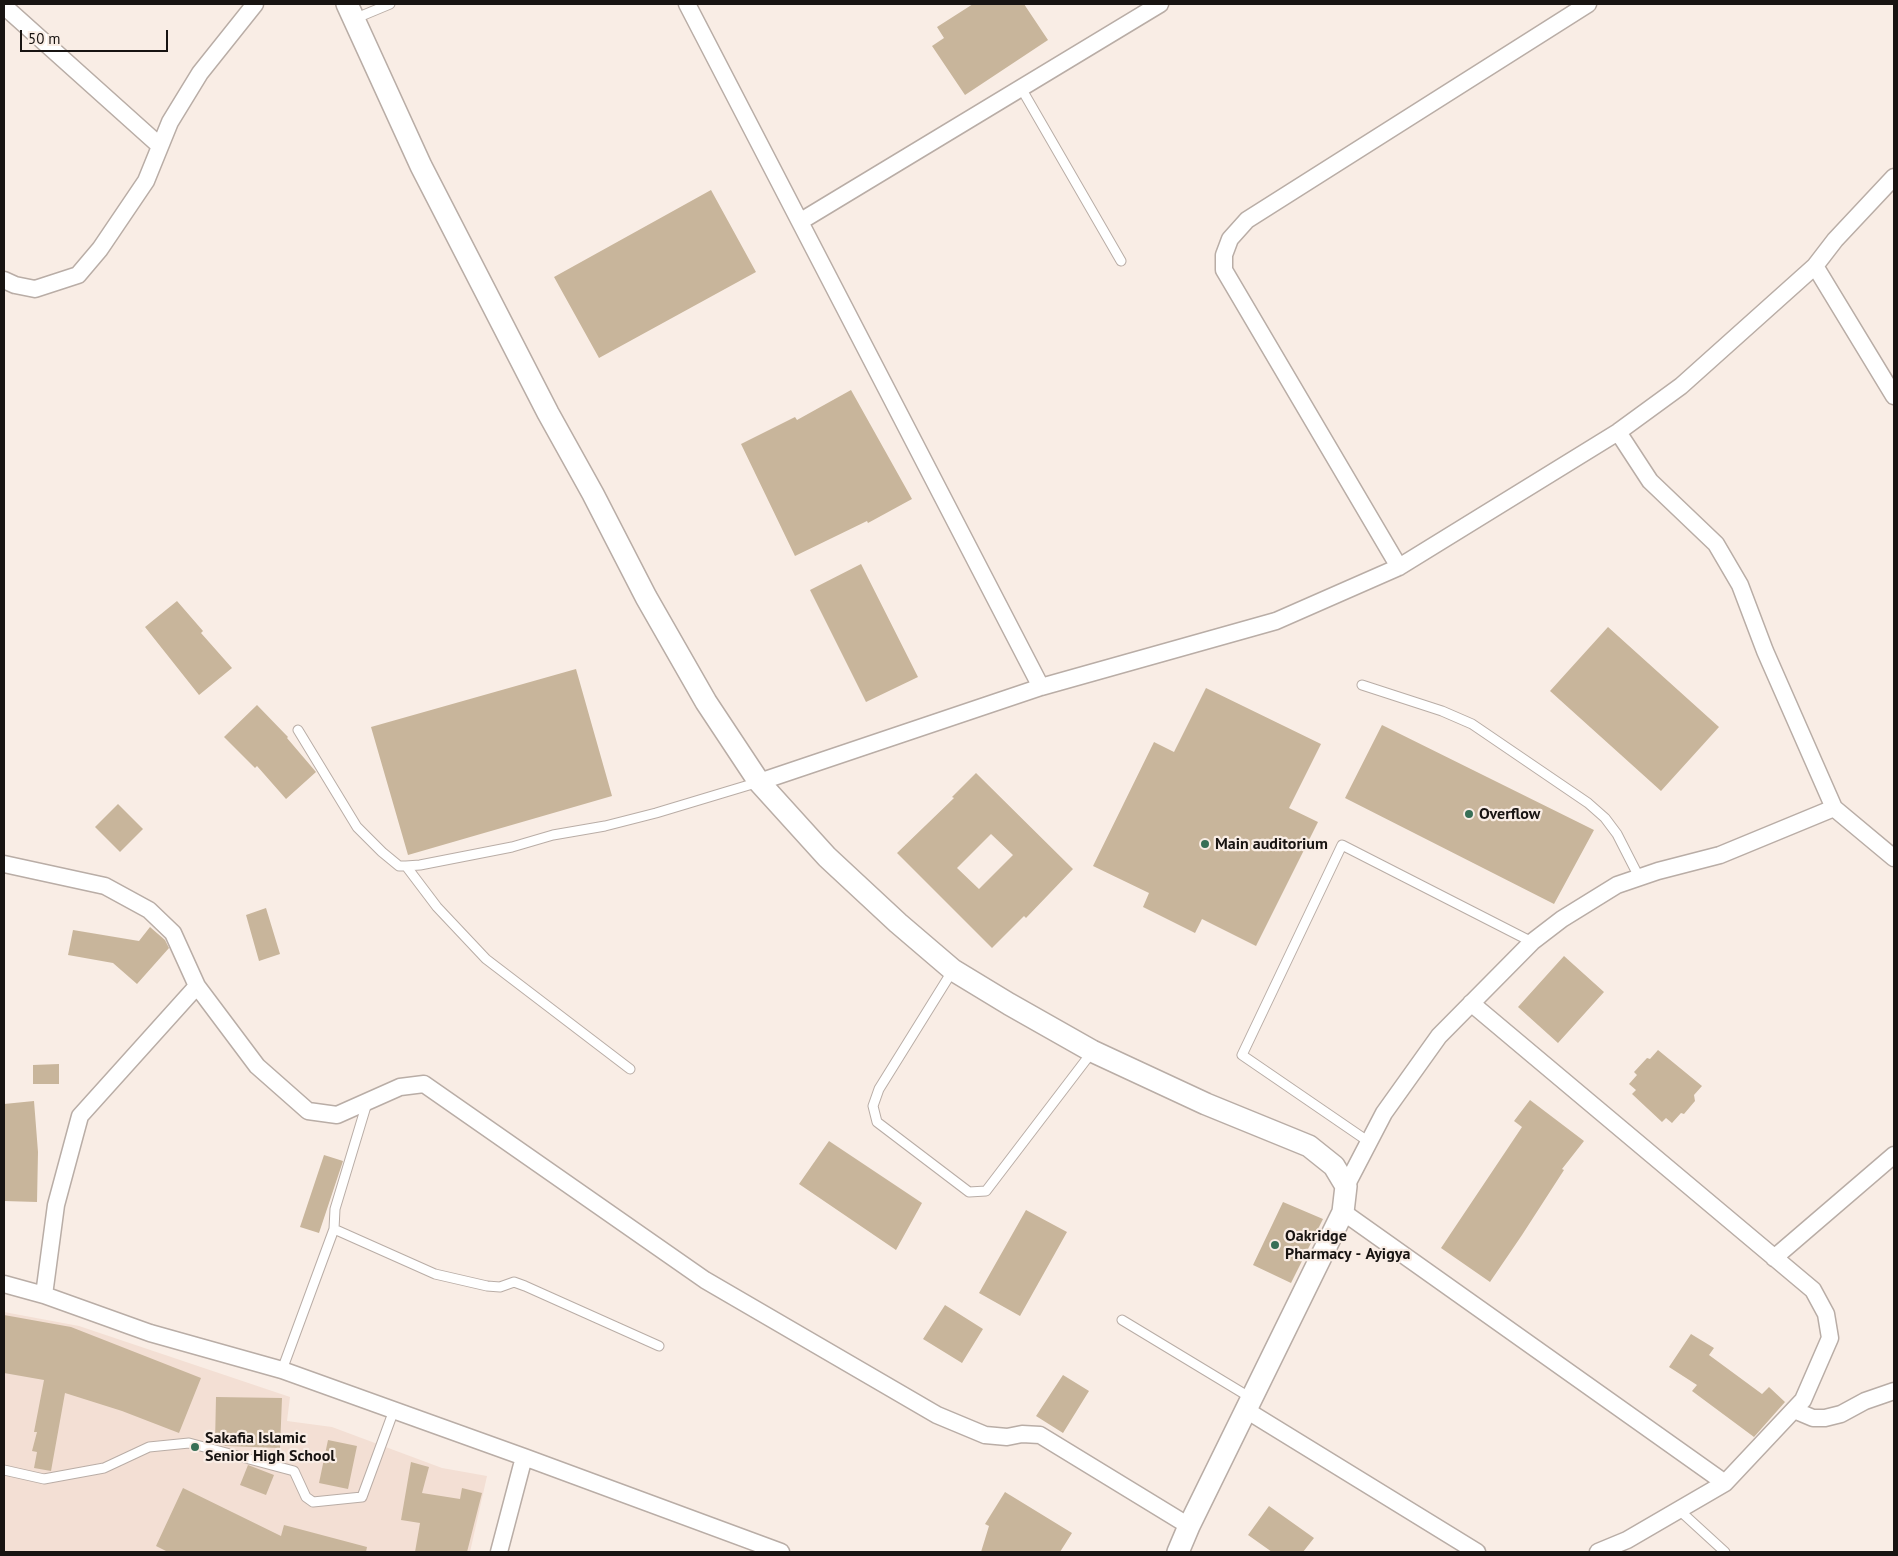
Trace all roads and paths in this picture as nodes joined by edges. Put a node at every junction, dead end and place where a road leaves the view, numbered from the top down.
1 (256, 4) edge
2 (390, 4) edge
3 (688, 4) edge
4 (1160, 4) edge
5 (1588, 4) edge
6 (4, 6) edge
7 (350, 12) edge
8 (1021, 88) junction
9 (160, 146) junction
10 (1894, 177) edge
11 (801, 221) junction
12 (1121, 261) dead end
13 (1815, 266) junction
14 (4, 280) edge
15 (1894, 396) edge
16 (1618, 432) junction
17 (1398, 567) junction
18 (1362, 685) dead end
19 (1040, 687) junction
20 (298, 730) dead end
21 (759, 782) junction
22 (1834, 808) junction
23 (1894, 858) edge
24 (4, 864) edge
25 (406, 866) junction
26 (1640, 877) junction
27 (1532, 942) junction
28 (953, 970) junction
29 (197, 986) junction
30 (1471, 1003) junction
31 (1092, 1051) junction
32 (630, 1069) dead end
33 (367, 1103) junction
34 (1369, 1142) junction
35 (1894, 1156) edge
36 (1346, 1186) junction
37 (1343, 1212) junction
38 (334, 1229) junction
39 (1774, 1258) junction
40 (4, 1284) edge
41 (44, 1295) junction
42 (1122, 1320) dead end
43 (659, 1346) dead end
44 (282, 1370) junction
45 (1894, 1391) edge
46 (1248, 1404) junction
47 (394, 1410) junction
48 (1794, 1410) junction
49 (524, 1456) junction
50 (4, 1470) edge
51 (1725, 1483) junction
52 (1678, 1509) junction
53 (1189, 1526) junction
54 (499, 1552) edge
55 (781, 1552) edge
56 (1178, 1552) edge
57 (1477, 1552) edge
58 (1598, 1552) edge
59 (1726, 1552) edge

1 - 9 street
2 - 7 lane
3 - 11 street
4 - 8 street
5 - 17 street
6 - 9 street
7 - 21 street
8 - 11 street
8 - 12 lane
9 - 14 street
10 - 13 street
11 - 19 street
13 - 15 street
13 - 16 street
16 - 17 street
16 - 22 street
17 - 19 street
18 - 26 lane
19 - 21 street
20 - 25 lane
21 - 25 lane
21 - 28 street
22 - 23 street
22 - 26 street
24 - 29 street
25 - 32 lane
26 - 27 street
27 - 30 street
27 - 34 lane
28 - 31 street
28 - 31 lane
29 - 33 street
29 - 41 street
30 - 34 street
30 - 39 street
31 - 36 street
33 - 38 lane
33 - 53 street
34 - 36 street
35 - 39 street
36 - 37 street
37 - 46 street
37 - 51 street
38 - 43 lane
38 - 44 lane
39 - 48 street
40 - 41 street
41 - 44 street
42 - 46 lane
44 - 47 street
45 - 48 street
46 - 53 street
46 - 57 street
47 - 49 street
47 - 50 lane
48 - 51 street
49 - 54 street
49 - 55 street
51 - 52 street
52 - 58 street
52 - 59 lane
53 - 56 street

